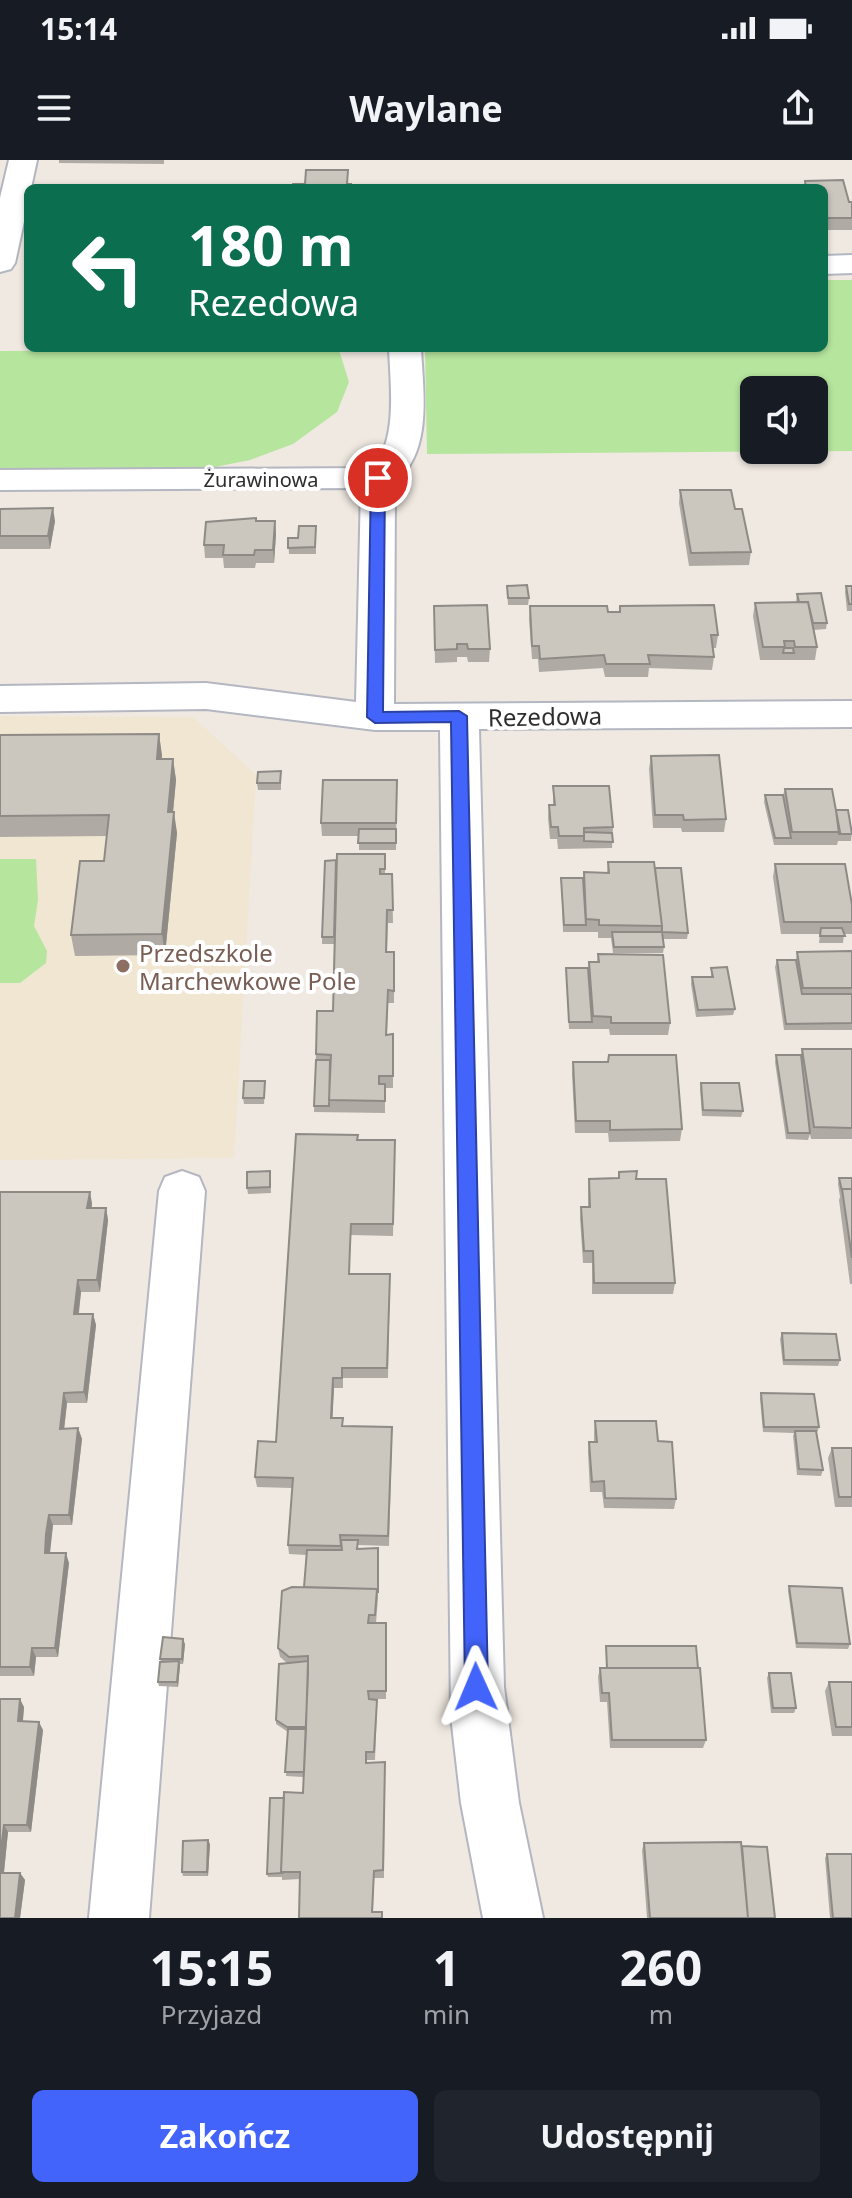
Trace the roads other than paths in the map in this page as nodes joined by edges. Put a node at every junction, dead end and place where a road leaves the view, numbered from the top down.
1 (23, 160) edge
2 (0, 263) edge
3 (24, 263) edge
4 (852, 264) edge
5 (828, 265) edge
6 (405, 352) edge
7 (386, 472) junction
8 (0, 480) edge
9 (0, 699) edge
10 (852, 714) edge
11 (459, 716) junction
12 (375, 717) junction
13 (182, 1191) dead end
14 (119, 1918) edge
15 (513, 1918) edge

1 - 2 street
2 - 3 street
4 - 5 street
6 - 7 street
7 - 8 street, Żurawinowa
7 - 12 street
9 - 12 street, Rezedowa
10 - 11 street, Rezedowa
11 - 12 street, Rezedowa
11 - 15 street
13 - 14 street

